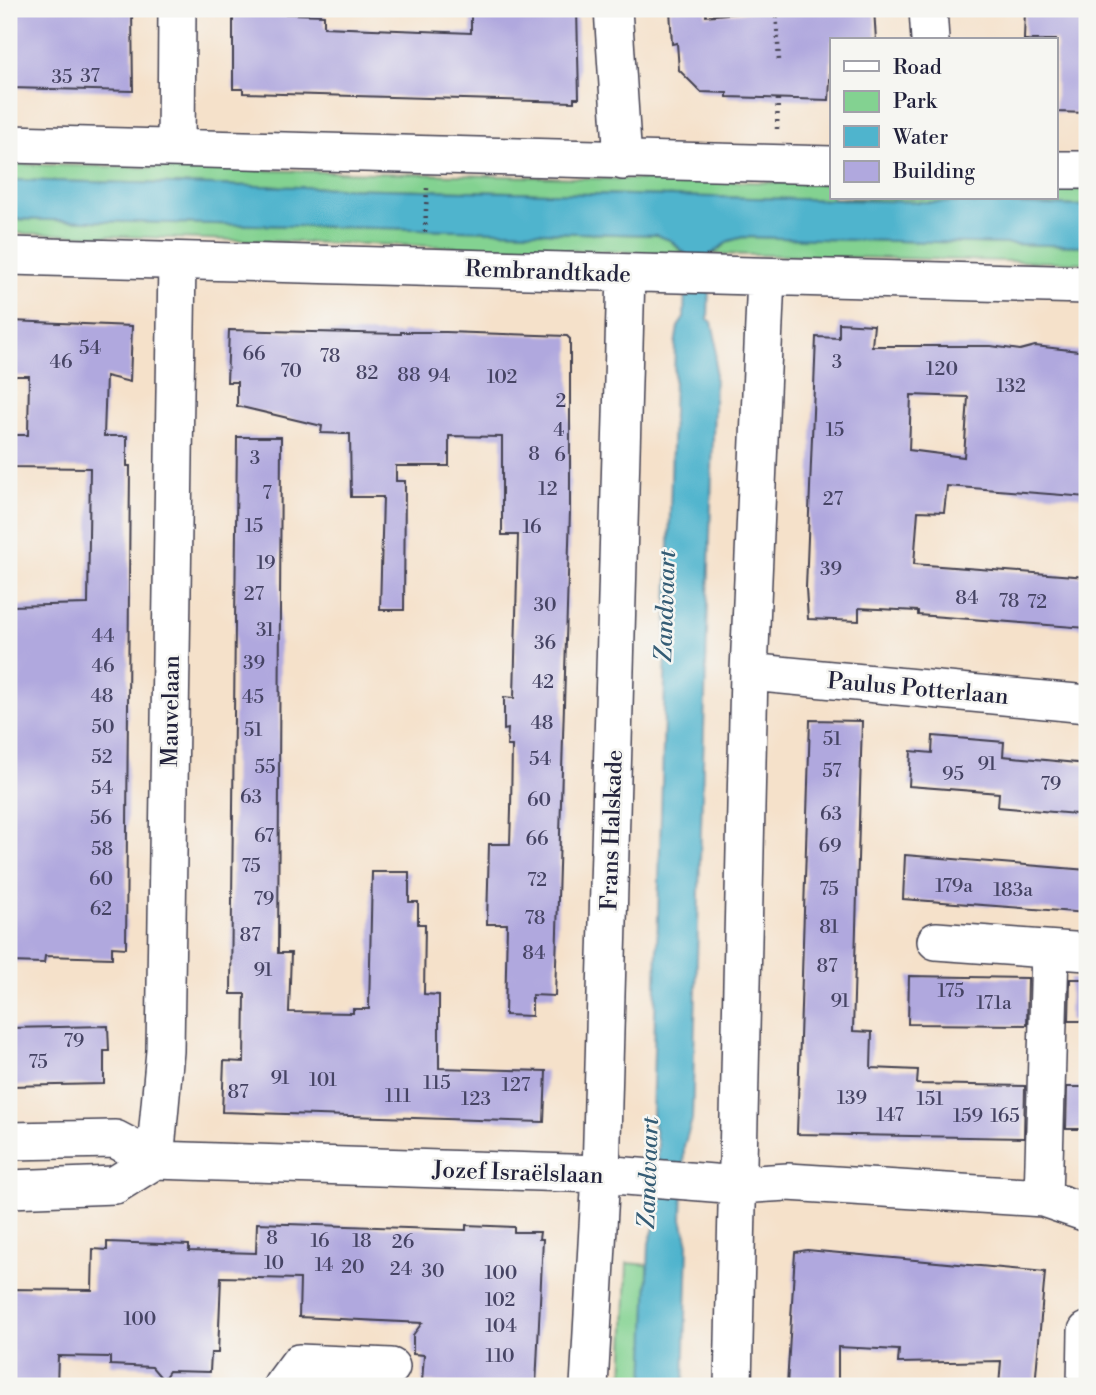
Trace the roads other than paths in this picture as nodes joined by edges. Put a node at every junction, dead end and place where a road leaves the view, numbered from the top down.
1 (177, 9) edge
2 (613, 9) edge
3 (928, 9) edge
4 (930, 38) edge
5 (9, 144) edge
6 (176, 148) junction
7 (623, 161) junction
8 (830, 165) edge
9 (1058, 170) edge
10 (1087, 170) edge
11 (9, 256) edge
12 (177, 261) junction
13 (626, 274) junction
14 (766, 277) junction
15 (1087, 285) edge
16 (749, 672) junction
17 (1087, 704) edge
18 (936, 941) dead end
19 (1050, 950) junction
20 (1087, 953) edge
21 (9, 1141) edge
22 (155, 1160) junction
23 (618, 1176) junction
24 (730, 1184) junction
25 (9, 1189) edge
26 (1043, 1198) junction
27 (1087, 1213) edge
28 (1087, 1331) edge
29 (391, 1367) dead end
30 (282, 1386) edge
31 (589, 1386) edge
32 (733, 1386) edge
33 (1086, 1386) edge

1 - 6 street
2 - 7 street
3 - 4 street
5 - 6 street
6 - 7 street
7 - 8 street
9 - 10 street
11 - 12 street, Rembrandtkade
12 - 13 street, Rembrandtkade
12 - 22 street, Mauvelaan
13 - 14 street, Rembrandtkade
13 - 23 street, Frans Halskade
14 - 15 street, Rembrandtkade
14 - 16 street
16 - 17 street, Paulus Potterlaan
16 - 24 street
18 - 19 street
19 - 20 street
19 - 26 street
21 - 22 street, Jozef Israëlslaan
22 - 23 street, Jozef Israëlslaan
22 - 25 street
23 - 24 street, Jozef Israëlslaan
23 - 31 street, Frans Halskade
24 - 26 street, Jozef Israëlslaan
24 - 32 street
26 - 27 street, Jozef Israëlslaan
28 - 33 street
29 - 30 street

